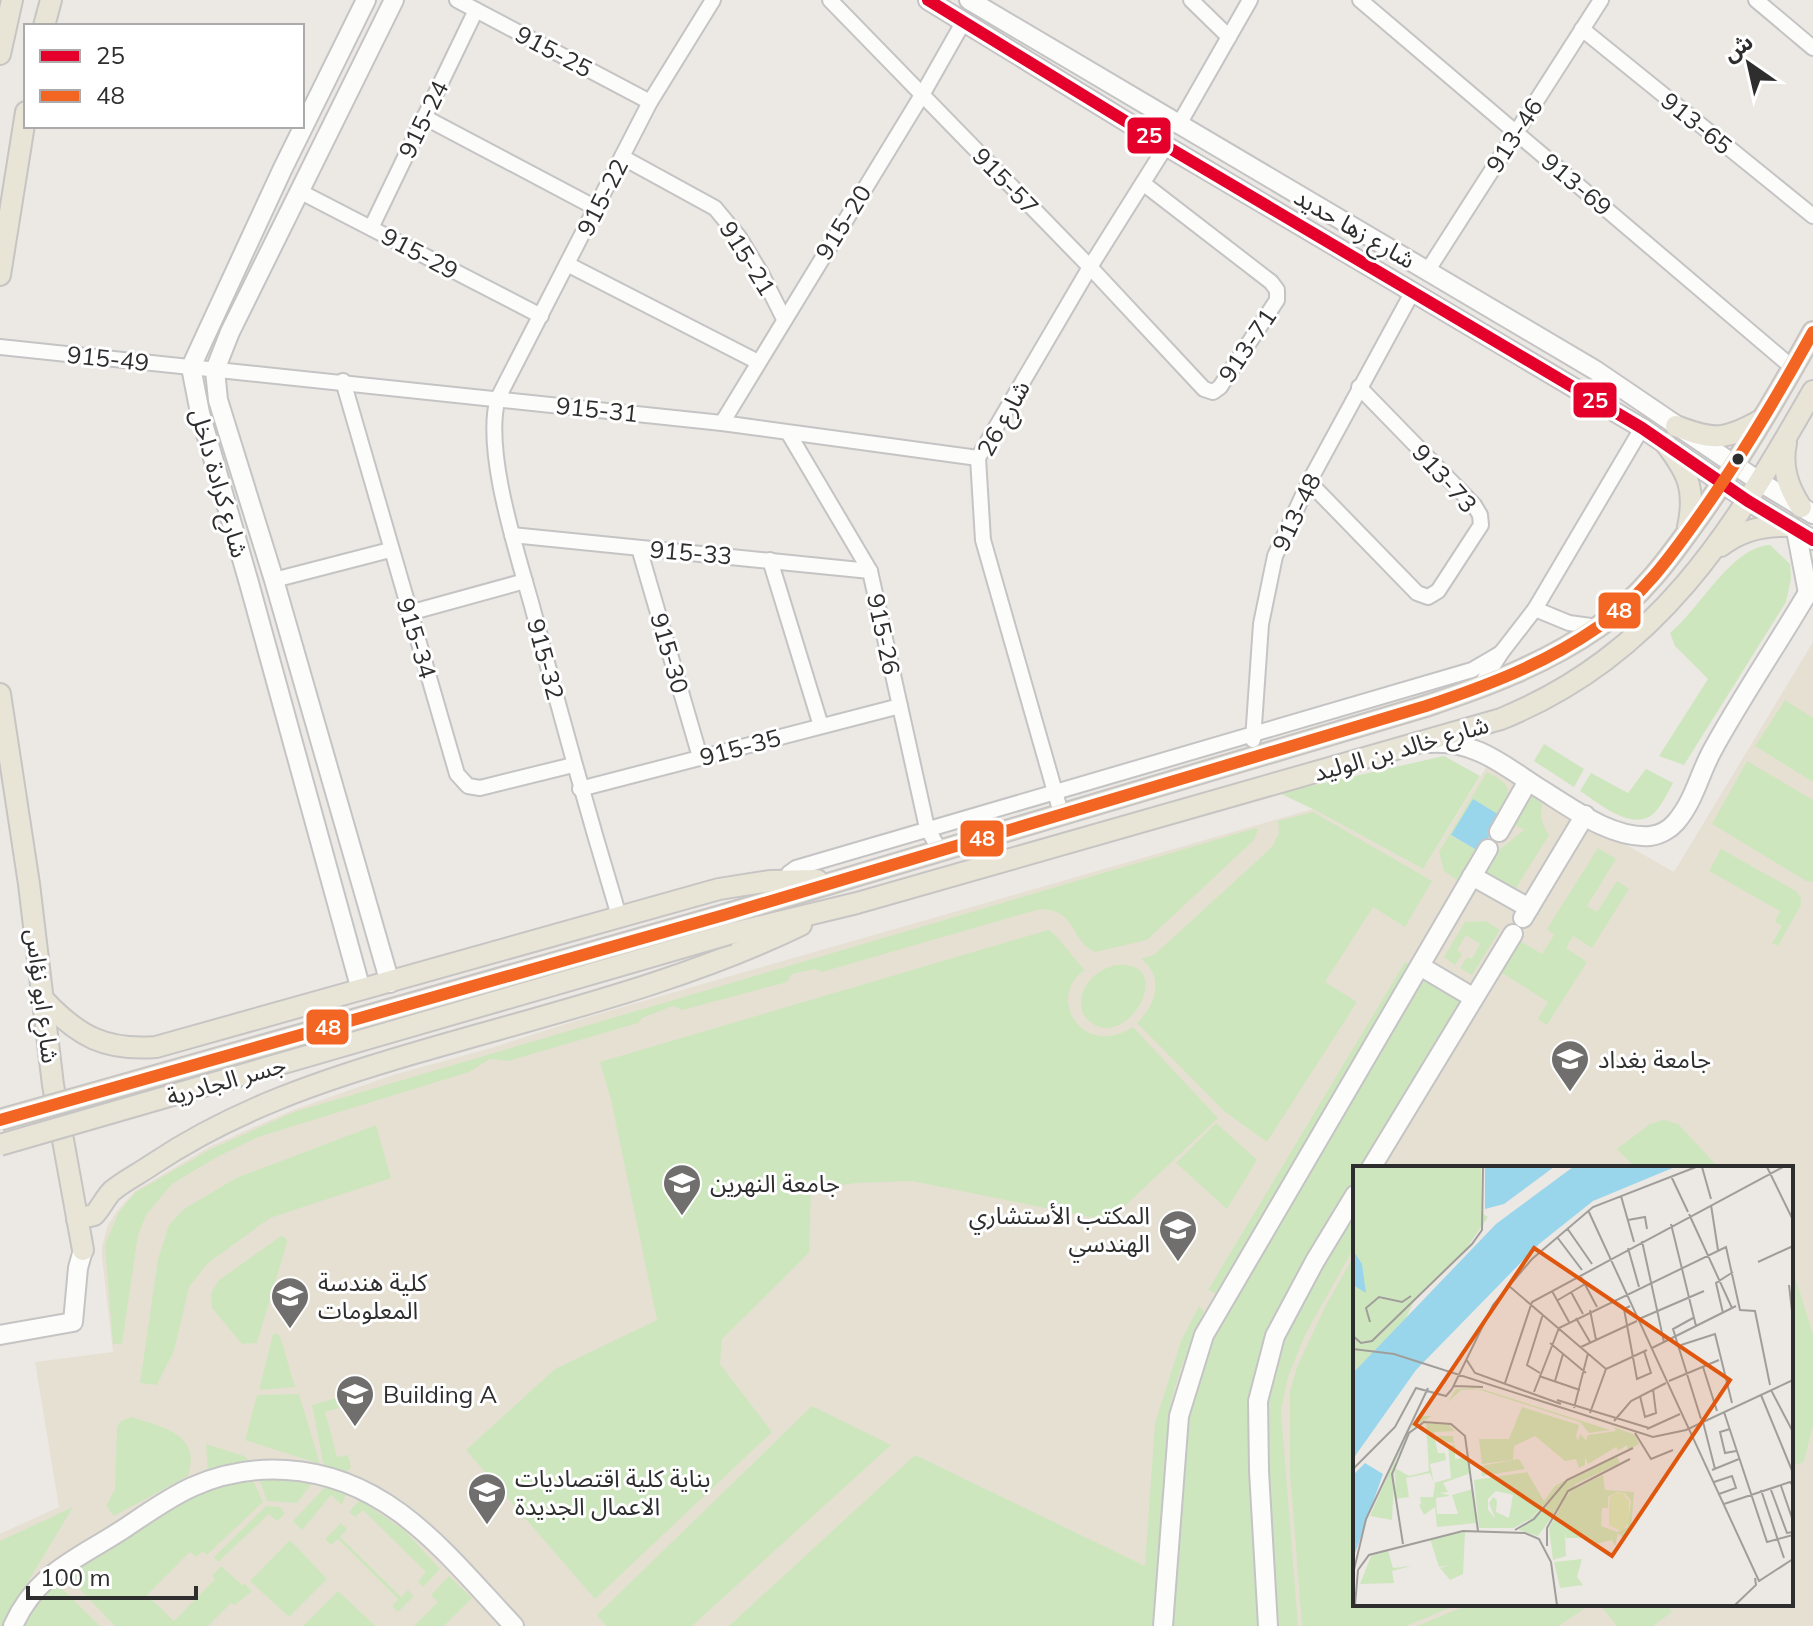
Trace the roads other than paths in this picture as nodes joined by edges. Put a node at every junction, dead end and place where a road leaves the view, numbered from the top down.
1 (12, 0) edge
2 (51, 0) edge
3 (366, 0) edge
4 (394, 0) edge
5 (457, 0) edge
6 (713, 0) edge
7 (830, 0) edge
8 (928, 0) edge
9 (1191, 0) edge
10 (1250, 0) edge
11 (1360, 0) edge
12 (1601, 0) edge
13 (1756, 0) edge
14 (972, 1) edge
15 (476, 10) junction
16 (964, 21) junction
17 (45, 24) edge
18 (1582, 29) junction
19 (1229, 37) junction
20 (1813, 48) edge
21 (0, 54) edge
22 (922, 95) junction
23 (650, 102) junction
24 (424, 117) junction
25 (24, 125) edge
26 (304, 125) edge
27 (1178, 126) junction
28 (303, 128) edge
29 (1516, 132) junction
30 (1166, 146) junction
31 (622, 157) junction
32 (1144, 184) junction
33 (299, 191) junction
34 (596, 208) junction
35 (1813, 216) edge
36 (371, 228) junction
37 (567, 264) junction
38 (1090, 267) junction
39 (1428, 270) junction
40 (0, 275) edge
41 (1413, 291) junction
42 (541, 316) junction
43 (784, 319) junction
44 (1813, 332) edge
45 (0, 347) edge
46 (758, 362) junction
47 (191, 367) junction
48 (1793, 368) junction
49 (215, 370) junction
50 (343, 381) junction
51 (1359, 387) junction
52 (1813, 391) edge
53 (498, 398) junction
54 (1765, 418) junction
55 (722, 423) junction
56 (1642, 428) junction
57 (789, 434) junction
58 (1670, 434) junction
59 (1789, 434) junction
60 (978, 458) junction
61 (1728, 461) junction
62 (1716, 479) junction
63 (1309, 482) junction
64 (1760, 482) junction
65 (1748, 501) junction
66 (1807, 510) edge
67 (1792, 528) junction
68 (1686, 534) junction
69 (512, 535) junction
70 (1813, 540) edge
71 (639, 548) junction
72 (390, 550) junction
73 (1712, 554) junction
74 (770, 560) junction
75 (870, 571) junction
76 (274, 580) junction
77 (525, 581) junction
78 (1811, 589) edge
79 (1535, 609) junction
80 (409, 613) junction
81 (1598, 627) junction
82 (1501, 653) junction
83 (1479, 688) junction
84 (0, 694) edge
85 (900, 706) junction
86 (821, 726) junction
87 (1253, 734) junction
88 (1407, 746) junction
89 (0, 752) edge
90 (1252, 756) junction
91 (700, 757) junction
92 (573, 765) junction
93 (1528, 781) junction
94 (14, 788) junction
95 (580, 789) junction
96 (1054, 791) junction
97 (1061, 813) junction
98 (1585, 815) junction
99 (927, 828) junction
100 (1499, 832) dead end
101 (939, 849) junction
102 (1488, 849) dead end
103 (1472, 876) junction
104 (849, 877) junction
105 (786, 880) junction
106 (857, 903) junction
107 (619, 916) junction
108 (1521, 920) junction
109 (726, 924) junction
110 (1420, 966) junction
111 (390, 983) junction
112 (361, 990) junction
113 (1474, 998) junction
114 (44, 1000) junction
115 (0, 1120) edge
116 (0, 1145) edge
117 (1372, 1166) edge
118 (69, 1176) junction
119 (111, 1192) junction
120 (1353, 1198) edge
121 (77, 1219) junction
122 (83, 1250) junction
123 (0, 1335) edge
124 (13, 1626) edge
125 (514, 1626) edge
126 (1163, 1626) edge
127 (1268, 1626) edge

1 - 21 main road
2 - 17 main road
3 - 26 street
4 - 33 street, شارع كرادة داخل
5 - 15 street, 915-25
6 - 23 street, 915-22
7 - 22 street, 915-57
8 - 16 street, شارع زها حديد
9 - 19 street
10 - 19 street
11 - 29 street, 913-69
12 - 18 street, 913-46
13 - 20 street
14 - 27 street, شارع زها حديد
15 - 23 street, 915-25
15 - 24 street, 915-24
16 - 22 street, 915-20
16 - 30 street, شارع زها حديد
18 - 29 street, 913-46
18 - 35 street, 913-65
19 - 27 street
22 - 38 street, 915-57
22 - 43 street, 915-20
23 - 31 street, 915-22
24 - 34 street
24 - 36 street, 915-24
25 - 40 main road
27 - 39 street, شارع زها حديد
28 - 47 street
29 - 39 street, 913-46
29 - 48 street, 913-69
30 - 32 street, شارع 26
30 - 41 street, شارع زها حديد
31 - 34 street, 915-22
31 - 43 street, 915-21
32 - 38 street, شارع 26
32 - 38 street, 913-71
33 - 36 street, 915-29
33 - 49 street, شارع كرادة داخل
34 - 37 street, 915-22
36 - 42 street, 915-29
37 - 42 street, 915-22
37 - 46 street
38 - 60 street, شارع 26
39 - 58 street, شارع زها حديد
41 - 51 street, 913-48
41 - 56 street, شارع زها حديد
42 - 53 street, 915-22
43 - 46 street, 915-20
44 - 48 main road, شارع خالد بن الوليد
45 - 47 street, 915-49
46 - 55 street, 915-20
47 - 49 street, 915-49
47 - 112 street, شارع كرادة داخل
48 - 54 main road, شارع خالد بن الوليد
49 - 50 street, 915-31
49 - 76 street, شارع كرادة داخل
50 - 53 street, 915-31
50 - 72 street, 915-34
51 - 63 street, 913-48
51 - 63 street, 913-73
52 - 59 main road, شارع خالد بن الوليد
53 - 55 street, 915-31
53 - 69 street, 915-32
54 - 58 main road
54 - 61 main road, شارع خالد بن الوليد
55 - 57 street, 915-31
56 - 58 street, شارع زها حديد
56 - 79 street
57 - 60 street, 915-31
57 - 75 street, 915-26
58 - 61 street, شارع زها حديد
58 - 62 street, شارع زها حديد
58 - 68 main road
59 - 64 main road, شارع خالد بن الوليد
59 - 66 main road
60 - 96 street, شارع 26
61 - 62 main road, شارع خالد بن الوليد
61 - 64 street, شارع زها حديد
62 - 65 street, شارع زها حديد
62 - 68 main road, شارع خالد بن الوليد
63 - 87 street, 913-48
64 - 65 main road, شارع خالد بن الوليد
64 - 66 street, شارع زها حديد
65 - 67 street, شارع زها حديد
65 - 73 main road, شارع خالد بن الوليد
67 - 70 street, شارع زها حديد
67 - 73 main road
67 - 78 street
68 - 81 main road, شارع خالد بن الوليد
69 - 71 street, 915-33
69 - 77 street, 915-32
71 - 74 street, 915-33
71 - 91 street, 915-30
72 - 76 street
72 - 80 street, 915-34
73 - 88 main road, شارع خالد بن الوليد
74 - 75 street, 915-33
74 - 86 street
75 - 85 street, 915-26
76 - 111 street, شارع كرادة داخل
77 - 80 street
77 - 92 street, 915-32
78 - 98 street
79 - 81 street
79 - 82 street
80 - 92 street, 915-34
81 - 83 main road, شارع خالد بن الوليد
82 - 83 street
82 - 87 street
83 - 90 main road, شارع خالد بن الوليد
84 - 94 main road, شارع ابو نؤاس
85 - 86 street, 915-35
85 - 99 street, 915-26
86 - 91 street, 915-35
87 - 90 street, 913-48
87 - 96 street
88 - 93 street
88 - 106 main road, شارع خالد بن الوليد
89 - 94 main road, شارع ابو نؤاس
90 - 97 main road, شارع خالد بن الوليد
91 - 95 street, 915-35
92 - 95 street, 915-32
93 - 98 street
93 - 100 street
94 - 114 main road, شارع ابو نؤاس
95 - 107 street, 915-32
96 - 97 street, شارع 26
96 - 99 street
97 - 101 main road, شارع خالد بن الوليد
98 - 108 street
99 - 101 street, 915-26
99 - 105 street
101 - 104 main road, شارع خالد بن الوليد
102 - 103 street
103 - 108 street
103 - 110 street
104 - 105 main road
104 - 109 main road
105 - 107 main road
106 - 109 main road
106 - 119 main road
107 - 111 main road
108 - 113 street
109 - 115 main road, جسر الجادرية, bridge
109 - 116 main road, جسر الجادرية, bridge
110 - 113 street
110 - 126 street
111 - 112 main road
112 - 114 main road
113 - 117 street
114 - 118 main road, شارع ابو نؤاس
118 - 119 main road
118 - 121 main road, شارع ابو نؤاس
119 - 121 main road
119 - 122 main road
120 - 127 street
121 - 122 main road, شارع ابو نؤاس
122 - 123 street
124 - 125 street

